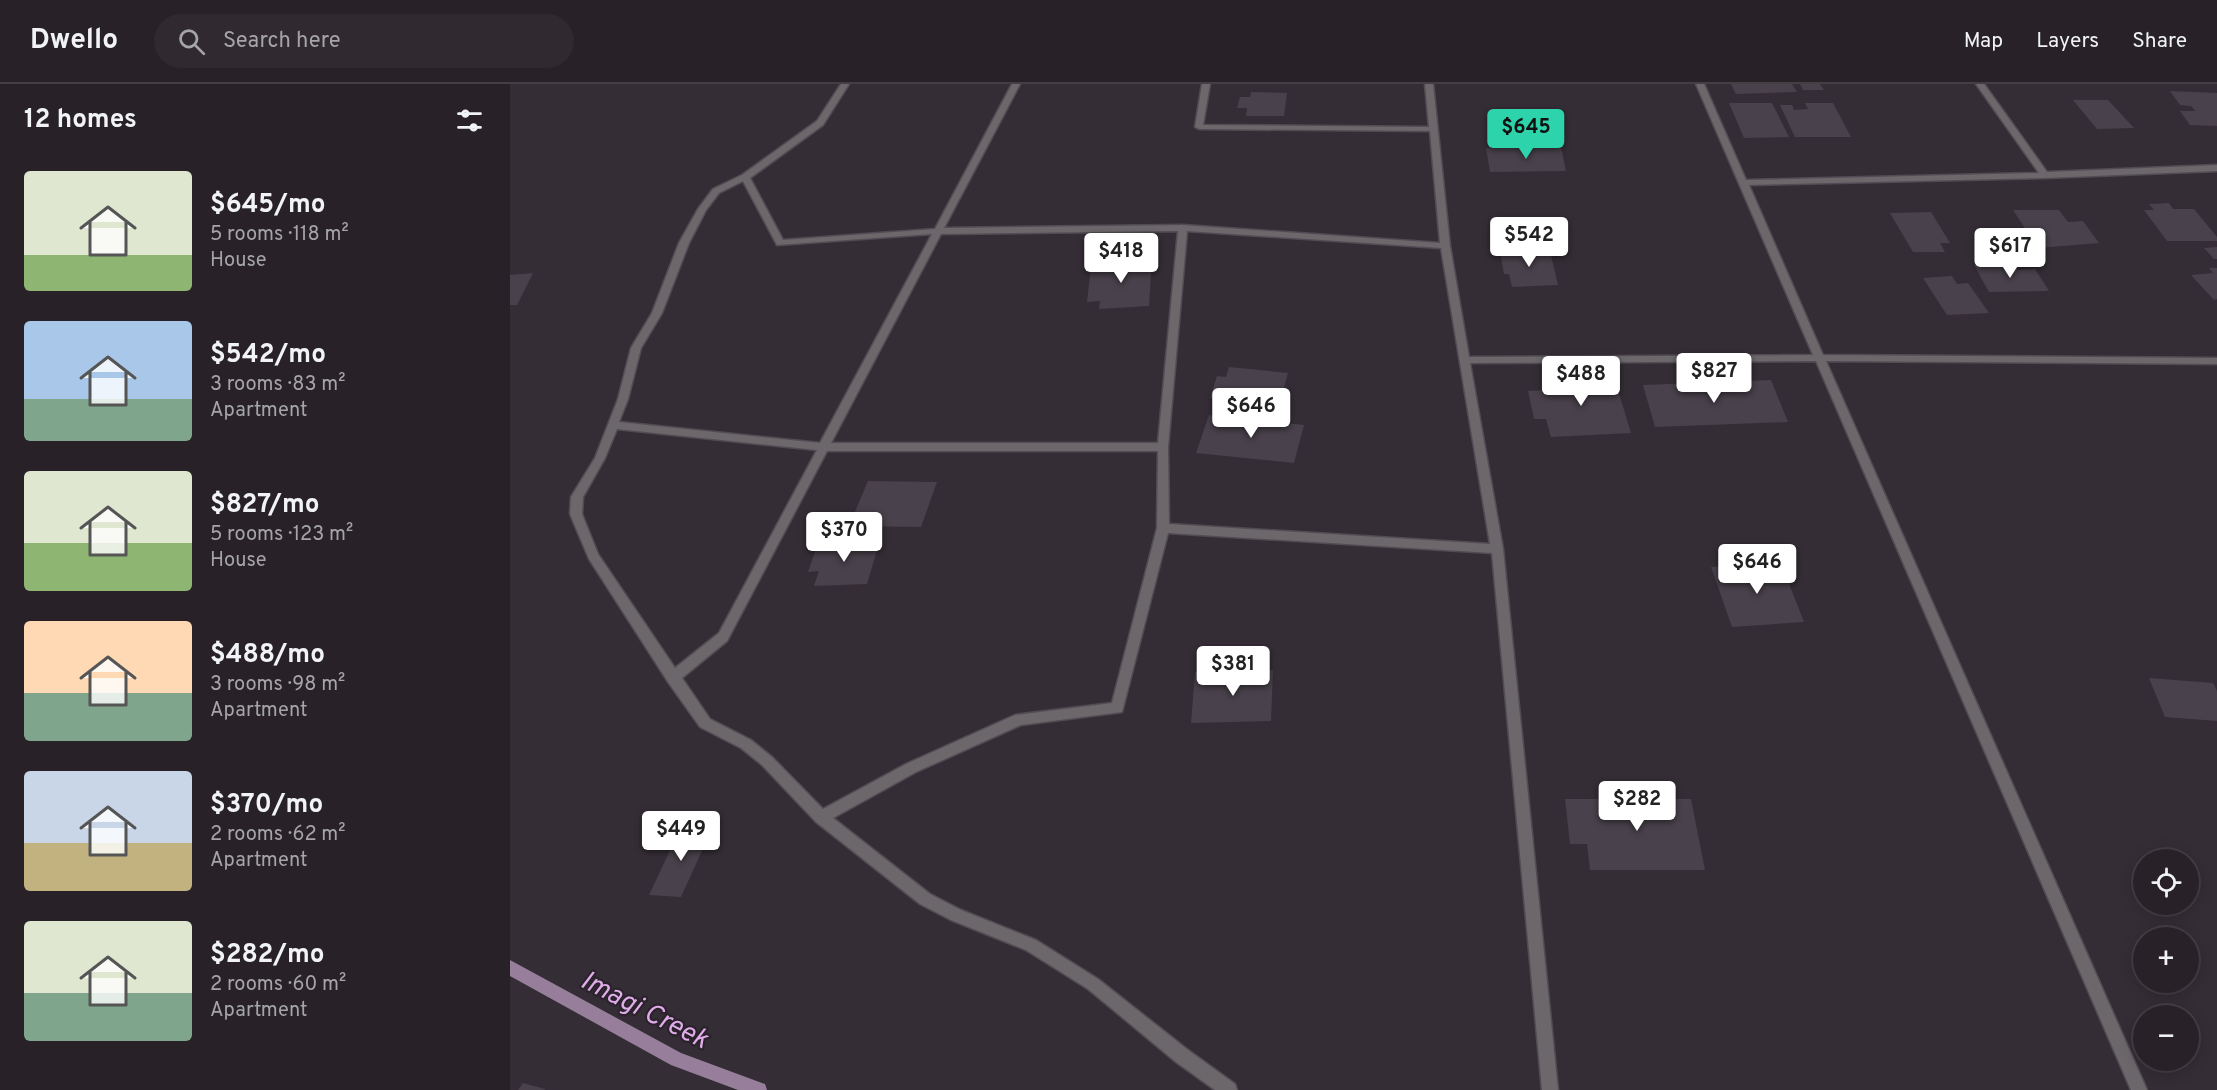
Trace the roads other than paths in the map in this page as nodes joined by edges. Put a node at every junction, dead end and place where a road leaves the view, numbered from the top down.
1 (845, 84) edge
2 (1016, 84) edge
3 (1206, 84) edge
4 (1430, 84) edge
5 (1700, 84) edge
6 (1980, 84) edge
7 (1434, 129) junction
8 (2217, 168) edge
9 (2045, 175) junction
10 (746, 177) junction
11 (1742, 183) junction
12 (1182, 228) junction
13 (938, 231) junction
14 (1445, 246) junction
15 (1818, 358) junction
16 (1465, 360) junction
17 (2217, 361) edge
18 (613, 425) junction
19 (824, 447) junction
20 (1163, 447) junction
21 (1163, 528) junction
22 (1497, 549) junction
23 (673, 678) junction
24 (821, 817) junction
25 (1229, 1090) edge
26 (1550, 1090) edge
27 (2139, 1090) edge

1 - 10 street
2 - 13 street
3 - 7 street
4 - 7 street
5 - 11 street
6 - 9 street
7 - 14 street
8 - 9 street
9 - 11 street
10 - 13 street
10 - 18 street
11 - 15 street
12 - 13 street
12 - 14 street
12 - 20 street
13 - 19 street
14 - 16 street
15 - 16 street
15 - 17 street
15 - 27 street
16 - 22 street
18 - 19 street
18 - 23 street
19 - 20 street
19 - 23 street
20 - 21 street
21 - 22 street
21 - 24 street
22 - 26 street
23 - 24 street
24 - 25 street

